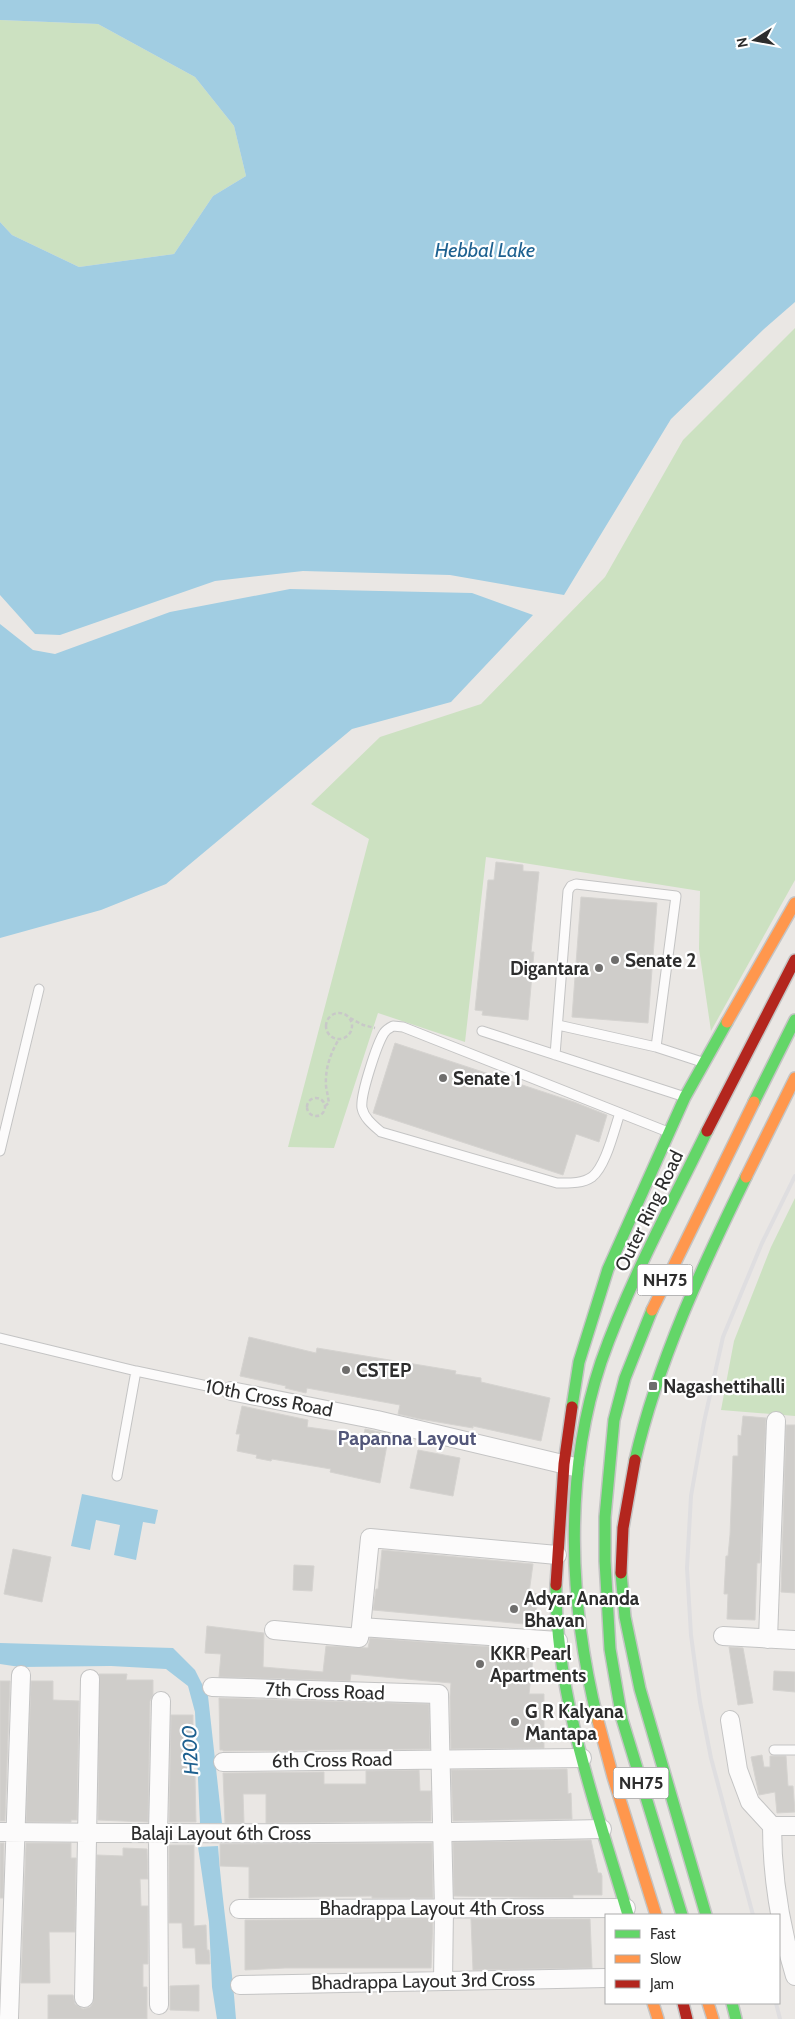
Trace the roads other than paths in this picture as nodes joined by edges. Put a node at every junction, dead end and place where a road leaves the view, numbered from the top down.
1 (795, 903) edge
2 (795, 960) edge
3 (39, 989) dead end
4 (795, 1020) edge
5 (558, 1025) junction
6 (482, 1031) dead end
7 (656, 1048) junction
8 (555, 1055) junction
9 (704, 1063) junction
10 (795, 1078) edge
11 (685, 1097) junction
12 (620, 1113) junction
13 (669, 1133) junction
14 (0, 1151) edge
15 (0, 1338) edge
16 (136, 1371) junction
17 (231, 1391) joint
18 (776, 1421) dead end
19 (572, 1466) junction
20 (117, 1476) dead end
21 (557, 1555) junction
22 (605, 1561) junction
23 (620, 1563) junction
24 (578, 1612) junction
25 (556, 1614) junction
26 (361, 1627) junction
27 (274, 1630) dead end
28 (723, 1636) dead end
29 (768, 1638) junction
30 (795, 1640) edge
31 (558, 1641) junction
32 (21, 1675) dead end
33 (90, 1679) dead end
34 (212, 1688) dead end
35 (161, 1700) dead end
36 (730, 1720) dead end
37 (774, 1750) dead end
38 (795, 1750) edge
39 (582, 1758) junction
40 (440, 1759) junction
41 (224, 1762) dead end
42 (772, 1826) junction
43 (795, 1826) edge
44 (602, 1829) junction
45 (7, 1832) edge
46 (89, 1833) junction
47 (442, 1833) junction
48 (158, 1834) junction
49 (444, 1908) junction
50 (239, 1909) dead end
51 (627, 1912) edge
52 (656, 1914) edge
53 (682, 1914) edge
54 (706, 1914) edge
55 (779, 1914) edge
56 (780, 1918) edge
57 (795, 1976) edge
58 (605, 1978) edge
59 (443, 1981) junction
60 (240, 1985) dead end
61 (84, 1998) dead end
62 (653, 2004) edge
63 (682, 2004) edge
64 (708, 2004) edge
65 (732, 2004) edge
66 (160, 2005) dead end
67 (10, 2018) edge
68 (658, 2019) edge
69 (688, 2019) edge
70 (713, 2019) edge
71 (736, 2019) edge

1 - 9 main road
2 - 19 main road, Outer Ring Road / NH75
3 - 14 lane
4 - 22 main road, NH75
5 - 7 lane
5 - 7 lane
5 - 8 lane
6 - 8 lane
7 - 9 lane
8 - 11 lane
9 - 11 main road
10 - 23 main road
11 - 13 main road
12 - 12 lane
12 - 13 lane
13 - 19 main road
15 - 16 lane, 10th Cross Road
16 - 17 lane, 10th Cross Road
16 - 20 lane
17 - 19 street, 10th Cross Road
18 - 29 street
19 - 21 main road
19 - 24 main road, Outer Ring Road / NH75
21 - 25 main road
21 - 26 street
22 - 23 main road
22 - 53 main road, NH75
23 - 54 main road
24 - 25 main road
24 - 52 main road, NH75
25 - 31 main road
26 - 27 street
26 - 31 street
28 - 29 street
29 - 30 street
31 - 39 main road
32 - 45 street
33 - 46 street
34 - 40 street, 7th Cross Road
35 - 48 street
36 - 42 street
37 - 38 lane
39 - 40 street, 6th Cross Road
39 - 44 main road
40 - 41 street, 6th Cross Road
40 - 47 street
42 - 43 street
42 - 55 street
44 - 47 street, Balaji Layout 6th Cross
44 - 51 main road
45 - 46 street, Balaji Layout 6th Cross
45 - 67 street
46 - 48 street, Balaji Layout 6th Cross
46 - 61 street
47 - 48 street, Balaji Layout 6th Cross
47 - 49 street
48 - 66 street
49 - 50 street, Bhadrappa Layout 4th Cross
49 - 51 street, Bhadrappa Layout 4th Cross
49 - 59 street
56 - 57 street
58 - 59 street, Bhadrappa Layout 3rd Cross
59 - 60 street, Bhadrappa Layout 3rd Cross
62 - 68 main road
63 - 69 main road
64 - 70 main road
65 - 71 main road

